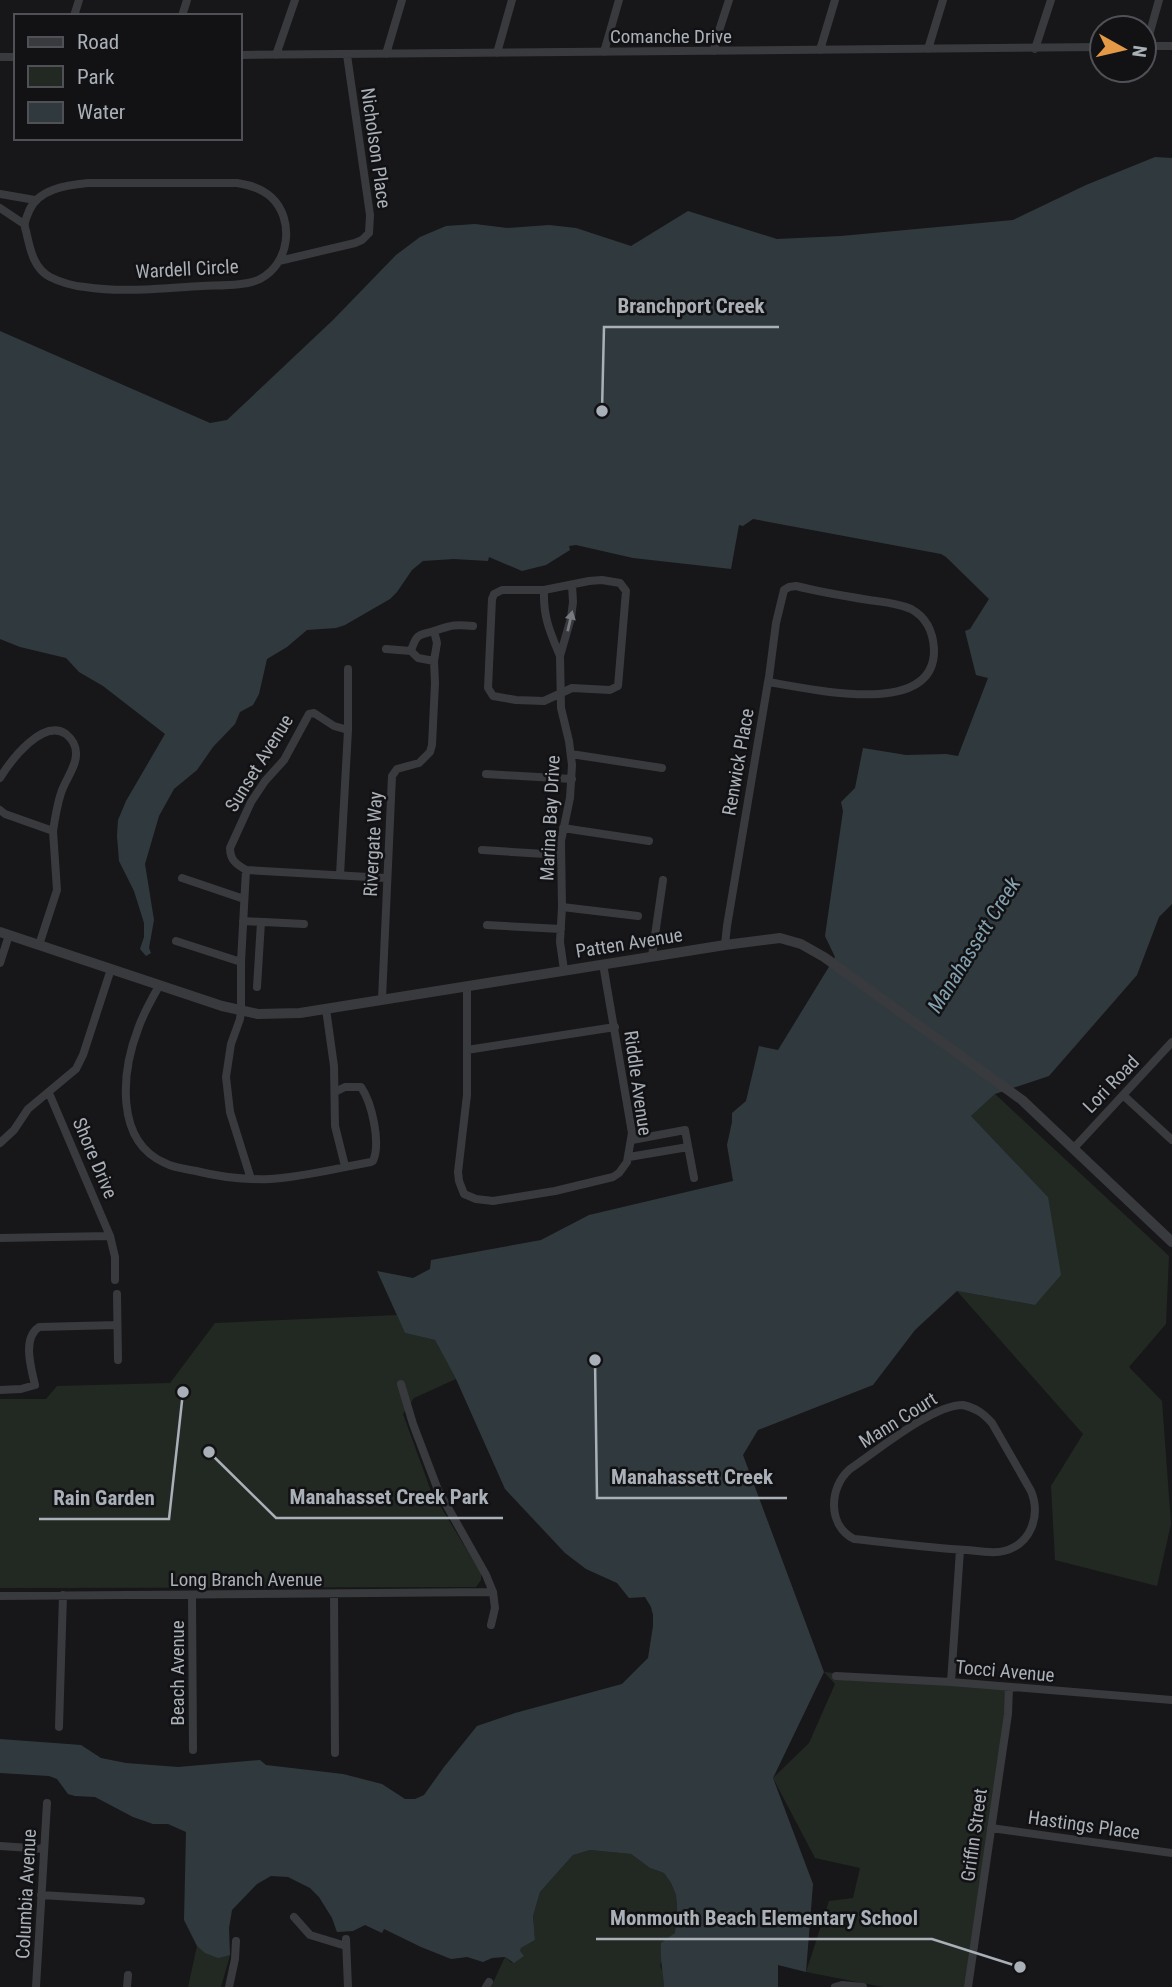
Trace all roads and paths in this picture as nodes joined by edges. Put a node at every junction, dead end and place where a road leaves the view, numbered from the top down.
1 (295, 0) edge
2 (402, 0) edge
3 (512, 0) edge
4 (619, 0) edge
5 (729, 0) edge
6 (835, 0) edge
7 (943, 0) edge
8 (1051, 0) edge
9 (1088, 47) edge
10 (928, 49) junction
11 (1035, 49) junction
12 (820, 50) junction
13 (714, 51) junction
14 (604, 52) junction
15 (496, 53) junction
16 (386, 54) junction
17 (242, 55) edge
18 (276, 55) junction
19 (347, 55) junction
20 (0, 194) edge
21 (35, 200) junction
22 (0, 208) edge
23 (24, 223) junction
24 (279, 261) junction
25 (572, 585) junction
26 (544, 590) junction
27 (473, 626) dead end
28 (434, 631) junction
29 (386, 649) dead end
30 (411, 651) junction
31 (560, 656) junction
32 (434, 661) junction
33 (348, 669) dead end
34 (768, 682) junction
35 (560, 693) junction
36 (348, 730) junction
37 (571, 754) junction
38 (662, 768) dead end
39 (486, 774) dead end
40 (0, 778) edge
41 (572, 779) junction
42 (0, 810) edge
43 (563, 828) junction
44 (53, 831) junction
45 (649, 841) dead end
46 (482, 850) dead end
47 (561, 855) junction
48 (246, 870) junction
49 (341, 875) junction
50 (183, 878) dead end
51 (386, 878) junction
52 (663, 880) dead end
53 (244, 900) junction
54 (562, 906) junction
55 (638, 916) dead end
56 (243, 921) junction
57 (261, 922) junction
58 (304, 924) dead end
59 (487, 925) dead end
60 (561, 929) junction
61 (4, 934) edge
62 (176, 941) dead end
63 (39, 945) junction
64 (725, 945) junction
65 (652, 956) junction
66 (241, 962) junction
67 (0, 963) edge
68 (603, 964) junction
69 (111, 969) junction
70 (564, 970) junction
71 (159, 986) junction
72 (467, 986) junction
73 (257, 987) dead end
74 (382, 999) junction
75 (326, 1009) junction
76 (241, 1010) junction
77 (615, 1027) junction
78 (1172, 1042) edge
79 (467, 1050) junction
80 (335, 1091) junction
81 (49, 1093) junction
82 (1123, 1095) junction
83 (632, 1140) junction
84 (1172, 1140) edge
85 (0, 1143) edge
86 (688, 1147) junction
87 (1074, 1148) junction
88 (629, 1157) junction
89 (345, 1166) junction
90 (694, 1178) dead end
91 (251, 1179) junction
92 (110, 1236) junction
93 (0, 1238) edge
94 (1172, 1242) edge
95 (115, 1280) dead end
96 (117, 1294) dead end
97 (117, 1325) junction
98 (118, 1360) dead end
99 (401, 1384) dead end
100 (0, 1390) edge
101 (960, 1550) junction
102 (493, 1592) junction
103 (334, 1594) junction
104 (63, 1595) junction
105 (192, 1595) junction
106 (0, 1596) edge
107 (491, 1625) dead end
108 (836, 1676) dead end
109 (951, 1682) junction
110 (1009, 1687) junction
111 (1172, 1700) edge
112 (59, 1727) dead end
113 (193, 1750) dead end
114 (335, 1753) dead end
115 (47, 1803) dead end
116 (991, 1828) junction
117 (0, 1846) edge
118 (44, 1849) junction
119 (1172, 1853) edge
120 (41, 1895) junction
121 (141, 1901) dead end
122 (294, 1917) dead end
123 (236, 1941) dead end
124 (128, 1975) dead end
125 (36, 1987) edge
126 (127, 1987) edge
127 (229, 1987) edge
128 (348, 1987) edge
129 (835, 1987) edge
130 (863, 1987) edge
131 (968, 1987) edge

1 - 18 street
2 - 16 street
3 - 15 street
4 - 14 street
5 - 13 street
6 - 12 street
7 - 10 street
8 - 11 street
9 - 11 street, Comanche Drive
10 - 11 street, Comanche Drive
10 - 12 street, Comanche Drive
12 - 13 street, Comanche Drive
13 - 14 street, Comanche Drive
14 - 15 street, Comanche Drive
15 - 16 street, Comanche Drive
16 - 19 street, Comanche Drive
17 - 18 street, Comanche Drive
18 - 19 street, Comanche Drive
19 - 24 street, Nicholson Place
20 - 21 street
21 - 23 street
21 - 24 street
22 - 23 street
23 - 24 street, Wardell Circle
25 - 26 street
31 -> 25 street, Marina Bay Drive
25 - 35 street
26 - 31 street
26 - 35 street
27 - 28 street
28 - 30 street
28 - 32 street, Rivergate Way
29 - 30 street
30 - 32 street
31 - 35 street, Marina Bay Drive
32 - 51 street, Rivergate Way
33 - 36 street
34 - 34 street, Renwick Place
34 - 64 street, Renwick Place
35 - 37 street, Marina Bay Drive
36 - 48 street, Sunset Avenue
36 - 49 street
37 - 38 street
37 - 41 street, Marina Bay Drive
39 - 41 street
40 - 44 street
41 - 43 street, Marina Bay Drive
42 - 44 street
43 - 45 street
43 - 47 street, Marina Bay Drive
44 - 63 street
46 - 47 street
47 - 54 street, Marina Bay Drive
48 - 49 street
48 - 53 street
49 - 51 street
50 - 53 street
51 - 74 street, Rivergate Way
52 - 65 street
53 - 56 street
54 - 55 street
54 - 60 street, Marina Bay Drive
56 - 57 street
56 - 66 street
57 - 58 street
57 - 73 street
59 - 60 street
60 - 70 street, Marina Bay Drive
61 - 63 street, Patten Avenue
61 - 67 street
62 - 66 street
63 - 69 street, Patten Avenue
64 - 65 street, Patten Avenue
64 - 87 street, Patten Avenue
65 - 68 street, Patten Avenue
66 - 76 street
68 - 70 street, Patten Avenue
68 - 77 street, Riddle Avenue
69 - 71 street, Patten Avenue
69 - 81 street
70 - 72 street, Patten Avenue
71 - 76 street, Patten Avenue
71 - 91 street
72 - 74 street, Patten Avenue
72 - 79 street
74 - 75 street, Patten Avenue
75 - 76 street, Patten Avenue
75 - 80 street
76 - 91 street
77 - 79 street
77 - 83 street, Riddle Avenue
78 - 82 street, Lori Road
79 - 88 street
80 - 89 street
80 - 89 street
81 - 85 street
81 - 92 street, Shore Drive
82 - 84 street
82 - 87 street, Lori Road
83 - 86 street
83 - 88 street, Riddle Avenue
86 - 88 street, Riddle Avenue
86 - 90 street
87 - 94 street, Patten Avenue
89 - 91 street
92 - 93 street
92 - 95 street, Shore Drive
96 - 97 street
97 - 98 street
97 - 100 street
99 - 102 street
101 - 101 street, Mann Court
101 - 109 street
102 - 103 street, Long Branch Avenue
102 - 107 street
103 - 105 street, Long Branch Avenue
103 - 114 street
104 - 105 street, Long Branch Avenue
104 - 106 street, Long Branch Avenue
104 - 112 street
105 - 113 street, Beach Avenue
108 - 109 street, Tocci Avenue
109 - 110 street, Tocci Avenue
110 - 111 street, Tocci Avenue
110 - 116 street, Griffin Street
115 - 118 street, Columbia Avenue
116 - 119 street, Hastings Place
116 - 131 street, Griffin Street
117 - 118 street
118 - 120 street, Columbia Avenue
120 - 121 street
120 - 125 street, Columbia Avenue
122 - 128 street
123 - 127 street
124 - 126 street
129 - 130 street

